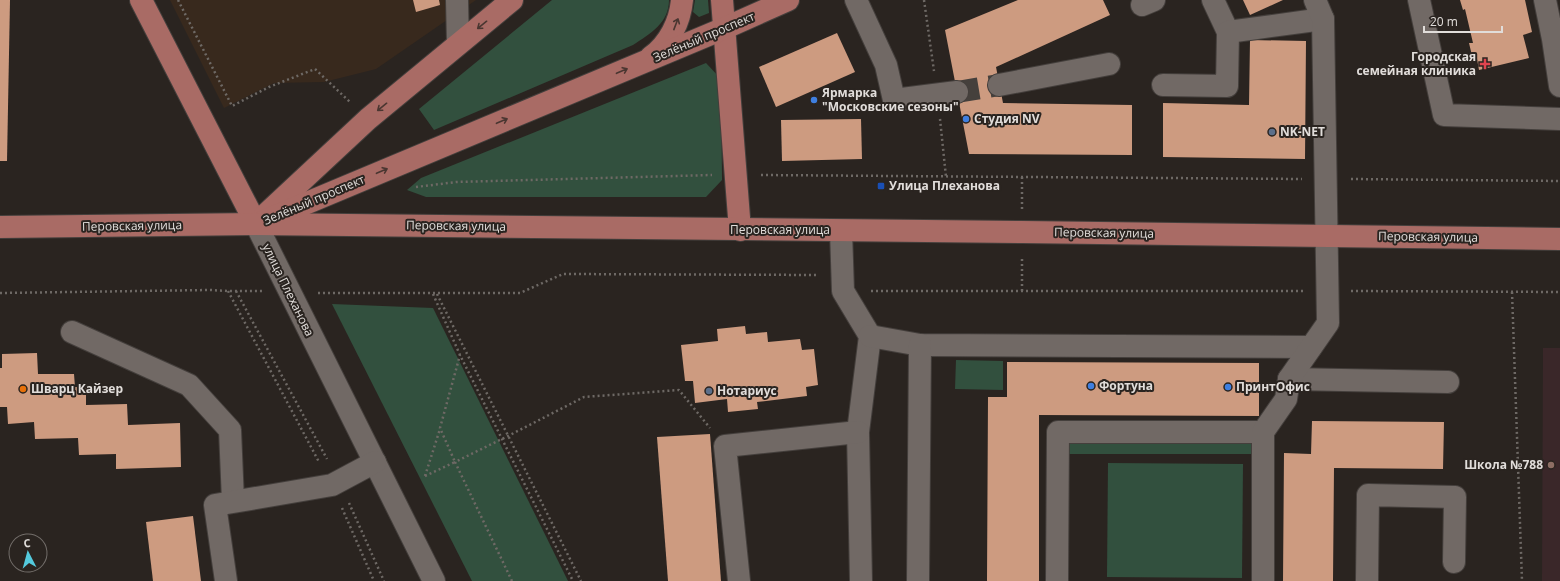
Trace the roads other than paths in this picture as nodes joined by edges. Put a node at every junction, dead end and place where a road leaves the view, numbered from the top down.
1 (141, 0) edge
2 (457, 0) edge
3 (512, 0) edge
4 (682, 0) edge
5 (722, 0) edge
6 (788, 0) edge
7 (856, 0) edge
8 (1214, 0) edge
9 (1419, 0) edge
10 (1544, 0) edge
11 (1319, 10) edge
12 (725, 28) junction
13 (1228, 32) junction
14 (1557, 39) edge
15 (458, 44) junction
16 (642, 63) junction
17 (1109, 64) dead end
18 (999, 85) tunnel mouth
19 (1164, 86) dead end
20 (1560, 86) edge
21 (947, 93) tunnel mouth
22 (1560, 119) edge
23 (256, 224) junction
24 (0, 227) edge
25 (740, 230) junction
26 (841, 230) junction
27 (1327, 236) junction
28 (1560, 239) edge
29 (72, 332) dead end
30 (870, 336) junction
31 (920, 346) junction
32 (1311, 347) junction
33 (1289, 379) junction
34 (1448, 382) dead end
35 (858, 432) junction
36 (1263, 432) junction
37 (374, 462) junction
38 (233, 501) junction
39 (1454, 562) dead end
40 (226, 581) edge
41 (434, 581) edge
42 (739, 581) edge
43 (861, 581) edge
44 (918, 581) edge
45 (1057, 581) edge
46 (1263, 581) edge
47 (1367, 581) edge

1 - 23 main road, улица Плеханова
2 - 15 street
3 -> 15 main road, Зелёный проспект
16 -> 4 main road, Зелёный проспект
5 - 12 main road
6 - 12 main road, Зелёный проспект
7 - 21 street
8 - 13 street
9 - 22 street
10 - 14 street
11 - 13 street
11 - 27 street
12 - 16 main road, Зелёный проспект
12 - 25 main road
13 - 19 street
14 - 20 street
15 -> 23 main road, Зелёный проспект
23 -> 16 main road, Зелёный проспект
17 - 18 street
23 - 24 main road, Перовская улица
23 - 25 main road, Перовская улица
23 - 37 street, улица Плеханова
25 - 26 main road, Перовская улица
26 - 27 main road, Перовская улица
26 - 30 street
27 - 28 main road, Перовская улица
27 - 32 street
29 - 38 street
30 - 31 street
30 - 35 street
31 - 32 street
31 - 44 street
32 - 33 street
33 - 34 street
33 - 36 street
35 - 42 street
35 - 43 street
36 - 45 street
36 - 46 street
37 - 38 street
37 - 41 street, улица Плеханова
38 - 40 street
39 - 47 street

